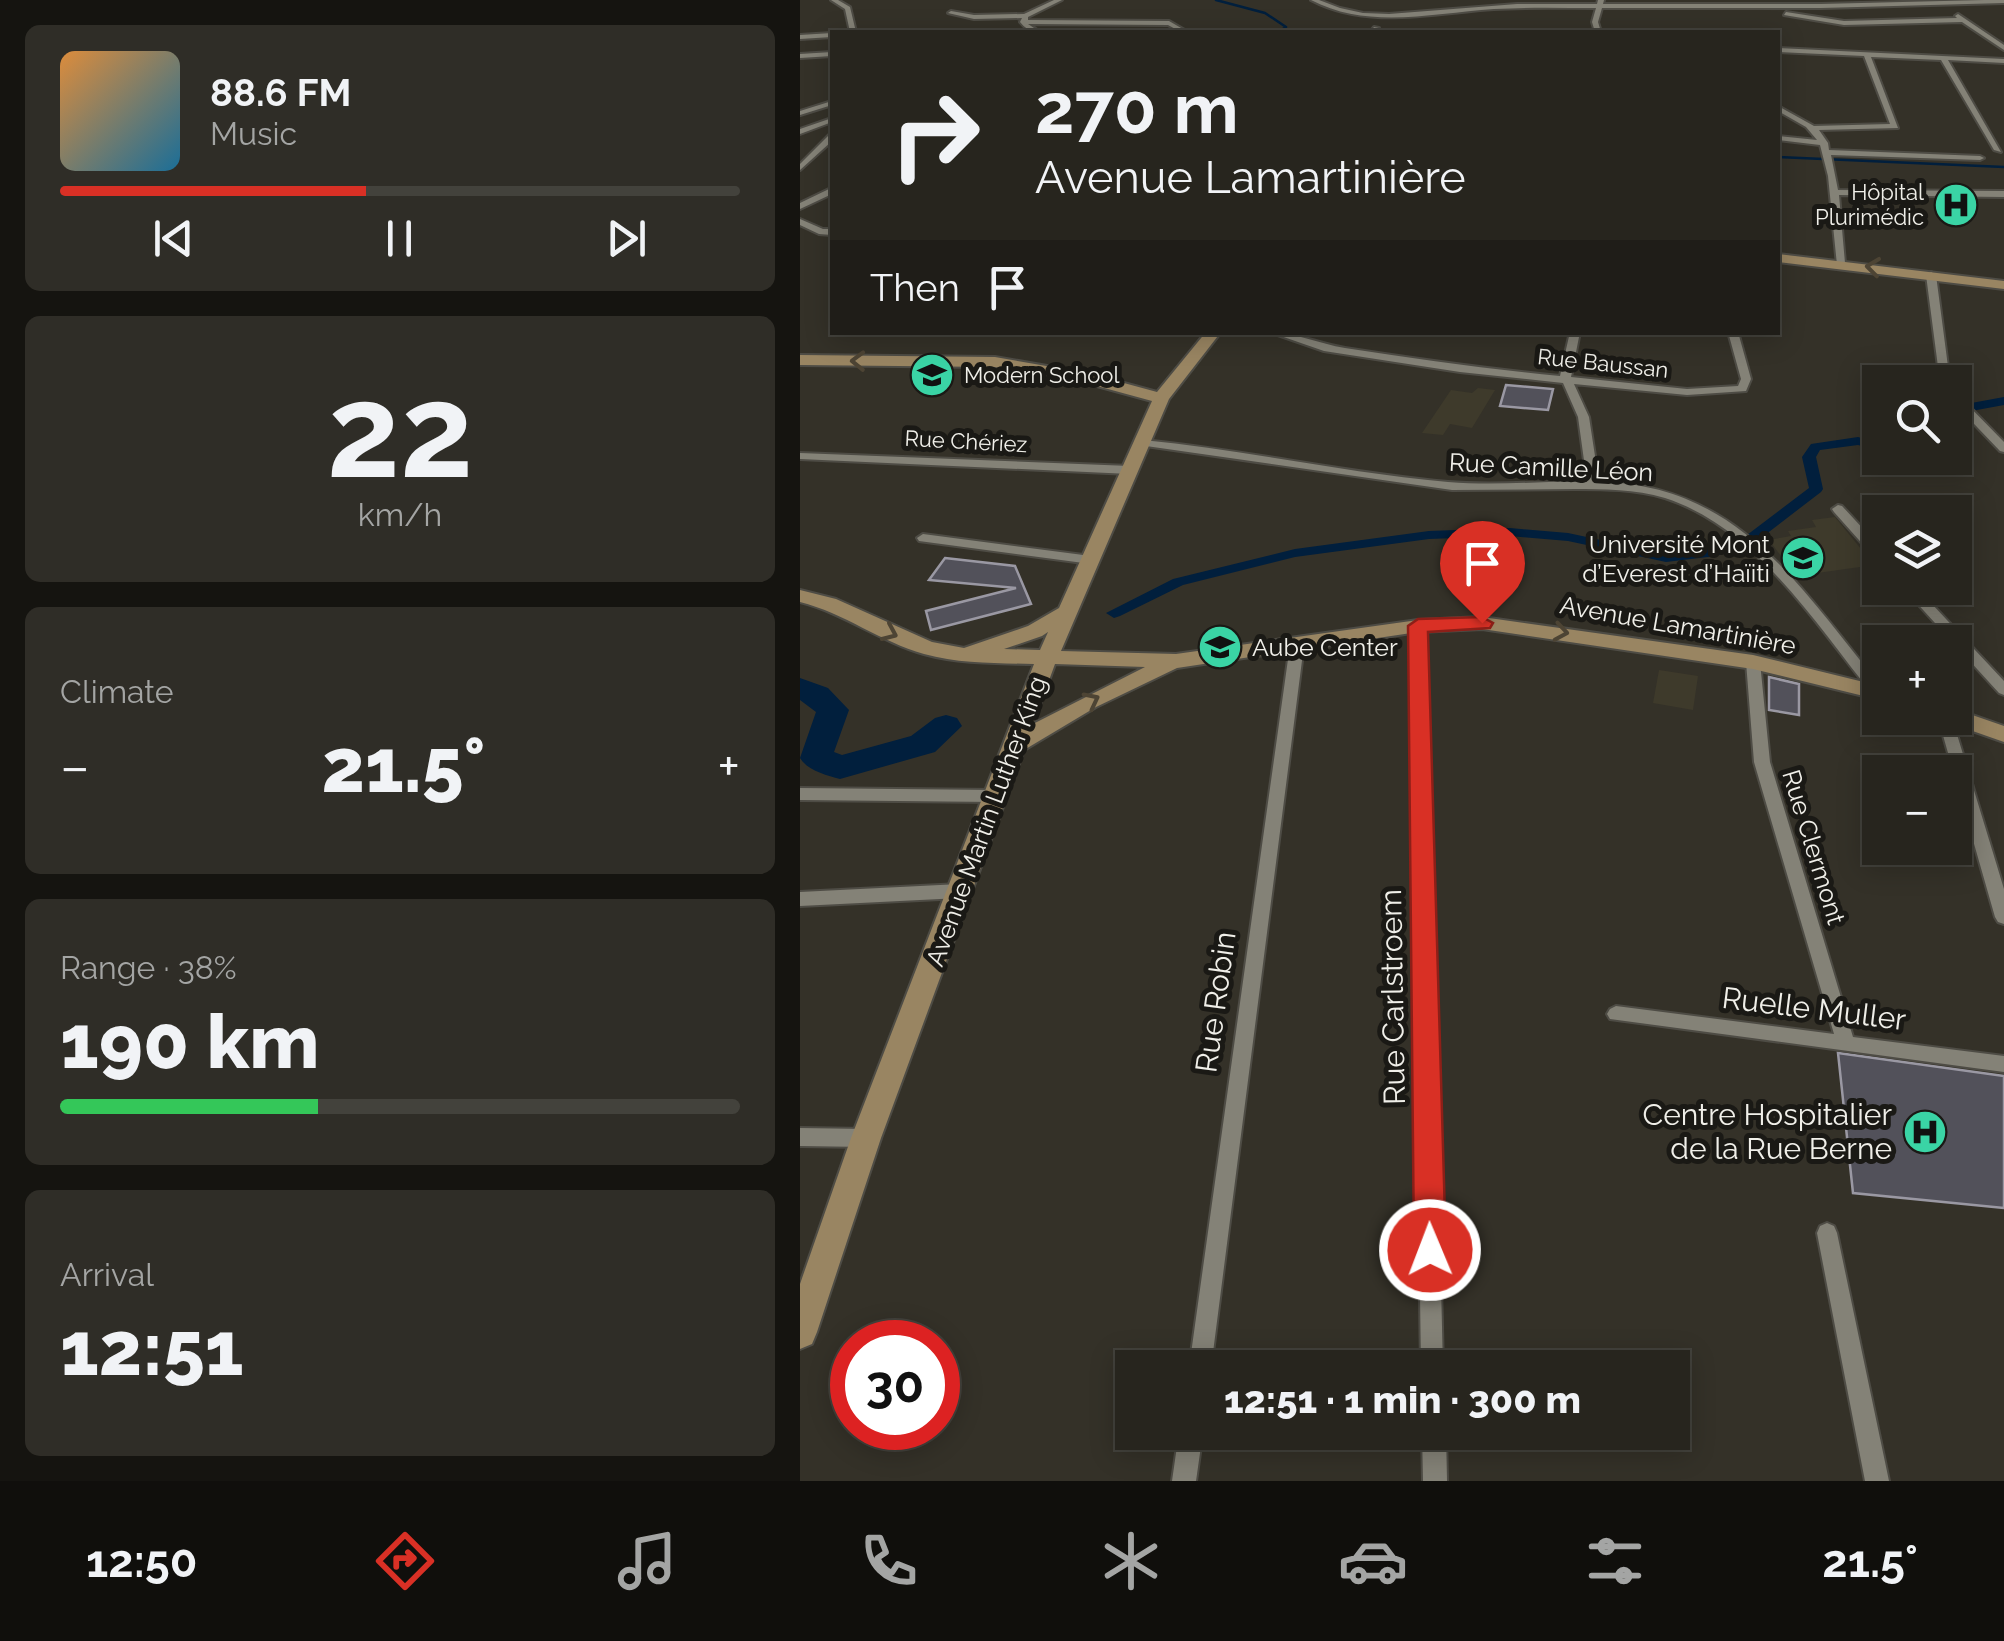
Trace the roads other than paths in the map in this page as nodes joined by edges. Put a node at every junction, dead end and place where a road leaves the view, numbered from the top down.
1 (834, 0) edge
2 (1059, 0) edge
3 (1314, 0) edge
4 (1719, 0) edge
5 (2004, 1) edge
6 (1600, 3) edge
7 (1940, 4) junction
8 (1743, 6) junction
9 (952, 13) dead end
10 (1024, 19) junction
11 (1965, 20) junction
12 (854, 30) edge
13 (1035, 30) edge
14 (1182, 30) edge
15 (1597, 30) edge
16 (2004, 34) edge
17 (830, 35) edge
18 (1988, 35) junction
19 (800, 37) edge
20 (2004, 48) edge
21 (1780, 50) edge
22 (830, 54) edge
23 (1867, 54) junction
24 (800, 56) edge
25 (1943, 58) junction
26 (2004, 61) edge
27 (830, 104) edge
28 (1780, 109) edge
29 (800, 114) edge
30 (830, 121) edge
31 (1813, 128) junction
32 (800, 132) edge
33 (830, 139) edge
34 (1780, 139) edge
35 (1998, 150) dead end
36 (1825, 152) junction
37 (1980, 158) dead end
38 (800, 168) edge
39 (830, 192) edge
40 (1835, 192) junction
41 (2004, 194) edge
42 (800, 206) edge
43 (800, 222) edge
44 (830, 231) edge
45 (1780, 258) edge
46 (1840, 264) junction
47 (1931, 275) junction
48 (2004, 285) edge
49 (1212, 335) edge
50 (1283, 335) edge
51 (1574, 335) edge
52 (1734, 335) edge
53 (800, 360) edge
54 (1944, 365) edge
55 (1566, 378) junction
56 (1161, 398) junction
57 (1972, 416) edge
58 (1143, 443) junction
59 (2004, 449) edge
60 (800, 456) edge
61 (1130, 470) junction
62 (1594, 488) junction
63 (1838, 509) dead end
64 (1862, 535) edge
65 (923, 538) dead end
66 (1091, 560) junction
67 (800, 596) edge
68 (1926, 605) edge
69 (1066, 612) junction
70 (1418, 626) junction
71 (1297, 644) junction
72 (964, 654) junction
73 (1047, 658) junction
74 (1176, 661) junction
75 (1753, 662) junction
76 (1862, 672) edge
77 (1862, 689) edge
78 (2004, 690) edge
79 (1972, 723) edge
80 (2004, 734) edge
81 (1950, 735) edge
82 (1012, 746) junction
83 (800, 794) edge
84 (994, 796) junction
85 (960, 891) junction
86 (800, 899) edge
87 (2004, 917) edge
88 (1616, 1014) dead end
89 (1846, 1043) junction
90 (2004, 1064) edge
91 (800, 1137) edge
92 (866, 1138) junction
93 (1827, 1233) dead end
94 (800, 1332) edge
95 (1202, 1350) edge
96 (1432, 1350) edge
97 (1188, 1450) edge
98 (1434, 1450) edge
99 (1184, 1481) edge
100 (1435, 1481) edge
101 (1877, 1481) edge

1 - 12 street
2 - 10 street
3 - 6 street
4 - 8 street
5 - 7 street
6 - 8 street
6 - 15 street
7 - 8 street
7 - 11 street
8 - 11 street
9 - 10 street
10 - 13 street
10 - 14 street
11 - 18 street
16 - 18 street
17 - 19 street
18 - 20 street
21 - 23 street
22 - 24 street
23 - 25 street
23 - 31 street
25 - 26 street
25 - 35 street
27 - 29 street
28 - 31 street
30 - 32 street
31 - 36 street
33 - 38 street
34 - 36 street
36 - 37 street
36 - 40 street
39 - 42 street
40 - 41 street
40 - 46 street
43 - 44 street
45 - 46 street
47 -> 46 street
47 - 48 street
47 - 54 street
49 - 56 street, Avenue Martin Luther King
50 - 55 street, Rue Baussan
51 - 55 street
52 - 55 street, Rue Baussan
56 -> 53 street
55 - 62 street
56 - 58 street, Avenue Martin Luther King
57 - 59 street
58 - 61 street, Avenue Martin Luther King
58 - 62 street, Rue Camille Léon
60 - 61 street, Rue Chériez
61 - 66 street, Avenue Martin Luther King
62 - 76 street, Rue Camille Léon
63 - 64 street
65 - 66 street
66 - 69 street, Avenue Martin Luther King
67 -> 72 street, Avenue Lamartinière
68 - 78 street
69 - 72 street
69 - 73 street, Avenue Martin Luther King
70 - 71 street, Avenue Lamartinière
70 -> 75 street, Avenue Lamartinière
70 - 96 street, Rue Carlstroem
71 - 74 street, Avenue Lamartinière
71 - 95 street, Rue Robin
72 - 73 street, Avenue Lamartinière
73 - 74 street, Avenue Lamartinière
73 - 82 street, Avenue Martin Luther King
82 -> 74 street
75 - 77 street, Avenue Lamartinière
75 - 89 street, Rue Clermont
79 - 80 street
81 - 87 street
82 - 84 street, Avenue Martin Luther King
83 - 84 street
84 - 85 street, Avenue Martin Luther King
85 - 86 street
85 - 92 street, Avenue Martin Luther King
88 - 89 street, Ruelle Muller
89 - 90 street, Ruelle Muller
91 - 92 street
92 - 94 street, Avenue Martin Luther King
93 - 101 street
97 - 99 street
98 - 100 street

